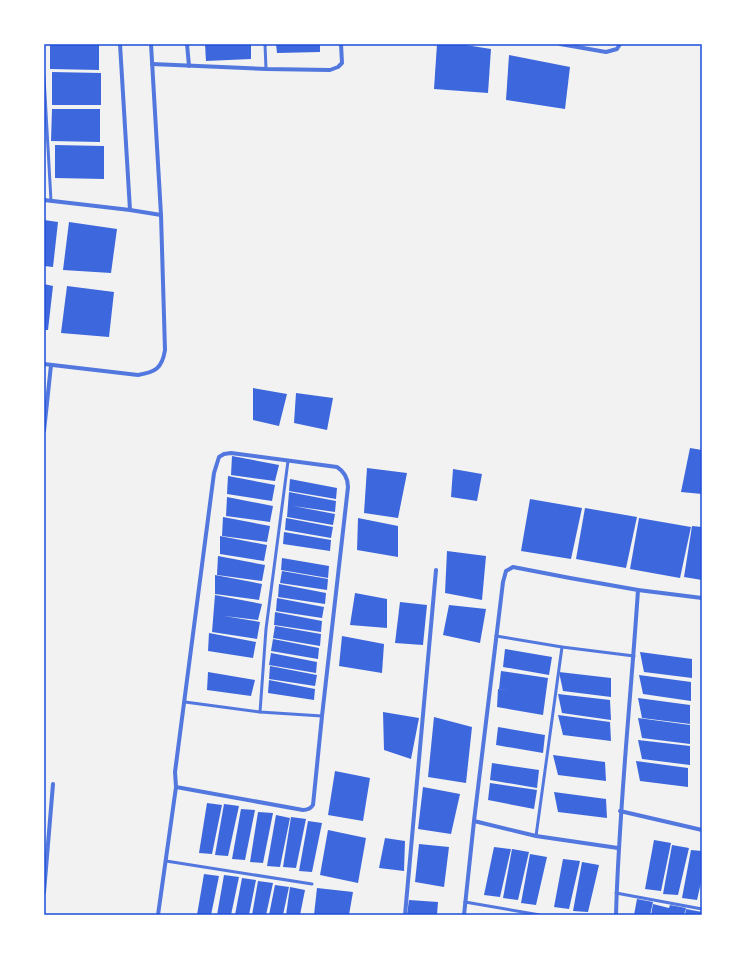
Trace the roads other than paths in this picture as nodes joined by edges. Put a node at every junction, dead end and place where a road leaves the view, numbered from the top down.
1 (120, 44) edge
2 (151, 44) edge
3 (187, 44) edge
4 (264, 44) edge
5 (341, 44) edge
6 (560, 44) edge
7 (620, 44) edge
8 (152, 64) junction
9 (189, 66) junction
10 (266, 69) junction
11 (44, 77) edge
12 (44, 200) edge
13 (51, 200) junction
14 (130, 210) junction
15 (161, 215) junction
16 (44, 364) edge
17 (51, 365) junction
18 (46, 394) edge
19 (44, 431) edge
20 (288, 461) junction
21 (436, 570) dead end
22 (638, 590) junction
23 (702, 598) edge
24 (496, 636) junction
25 (562, 647) junction
26 (634, 656) junction
27 (185, 702) junction
28 (260, 712) junction
29 (322, 716) junction
30 (53, 784) dead end
31 (176, 787) junction
32 (620, 811) junction
33 (474, 821) junction
34 (702, 830) edge
35 (536, 836) junction
36 (618, 848) junction
37 (166, 861) junction
38 (312, 884) dead end
39 (44, 892) edge
40 (616, 893) junction
41 (465, 902) junction
42 (702, 909) edge
43 (158, 915) edge
44 (405, 915) edge
45 (464, 915) edge
46 (540, 915) edge
47 (616, 915) edge

1 - 14 street
2 - 8 street
3 - 9 street
4 - 10 lane
5 - 10 street
6 - 7 street
8 - 9 street
8 - 15 street
9 - 10 street
11 - 13 lane
12 - 13 street
13 - 14 street
14 - 15 street
15 - 17 street
16 - 17 street
17 - 18 street
18 - 19 street
20 - 27 street
20 - 28 lane
20 - 29 street
21 - 44 street
22 - 23 street
22 - 24 street
22 - 26 street
24 - 25 lane
24 - 33 street
25 - 26 lane
25 - 35 lane
26 - 32 street
27 - 28 lane
27 - 31 street
28 - 29 lane
29 - 31 street
30 - 39 street
31 - 37 street
32 - 34 street
32 - 36 street
33 - 35 street
33 - 41 street
35 - 36 street
36 - 40 street
37 - 38 lane
37 - 43 street
40 - 42 lane
40 - 47 street
41 - 45 street
41 - 46 lane

